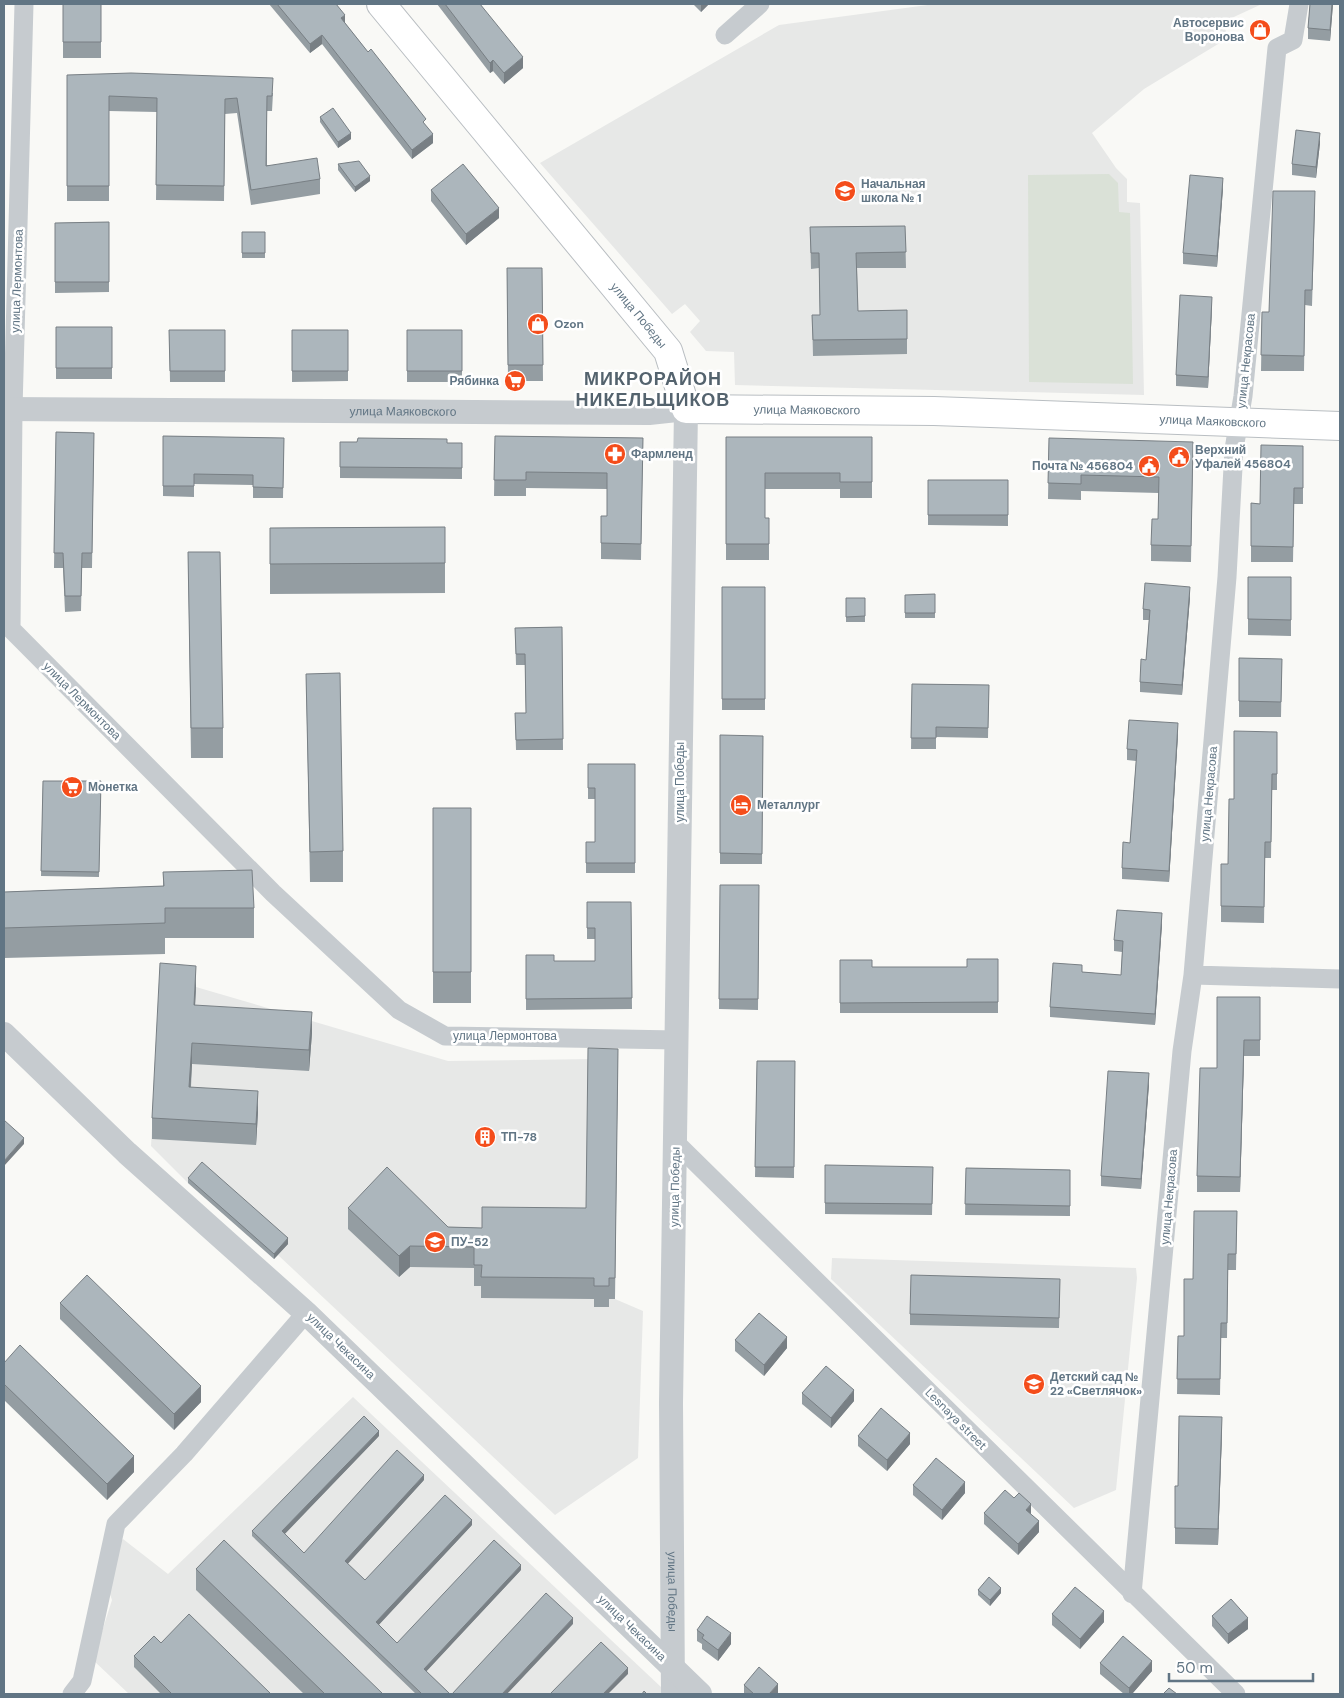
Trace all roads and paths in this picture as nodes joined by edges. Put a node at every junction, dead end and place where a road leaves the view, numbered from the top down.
1 (24, 4) edge
2 (381, 4) edge
3 (760, 4) edge
4 (1299, 4) edge
5 (725, 35) dead end
6 (8, 409) edge
7 (686, 409) junction
8 (1240, 423) junction
9 (1340, 426) edge
10 (1193, 975) junction
11 (1340, 980) edge
12 (4, 1034) edge
13 (677, 1040) junction
14 (676, 1143) junction
15 (306, 1313) junction
16 (1132, 1594) junction
17 (671, 1666) junction
18 (77, 1688) edge
19 (673, 1694) edge
20 (700, 1694) edge
21 (1236, 1694) edge

1 - 6 street, улица Лермонтова
2 - 7 main road, улица Победы
3 - 5 street
4 - 8 street, улица Некрасова
6 - 7 street, улица Маяковского
6 - 13 street, улица Лермонтова
7 - 8 main road, улица Маяковского
7 - 13 street, улица Победы
8 - 9 main road, улица Маяковского
8 - 10 street, улица Некрасова
10 - 11 street
10 - 16 street, улица Некрасова
12 - 15 street, улица Чекасина
13 - 14 street, улица Победы
14 - 16 street, Lesnaya street
14 - 17 street, улица Победы
15 - 17 street, улица Чекасина
15 - 18 street
16 - 21 street, Lesnaya street
17 - 19 street, улица Победы
17 - 20 street, улица Чекасина

